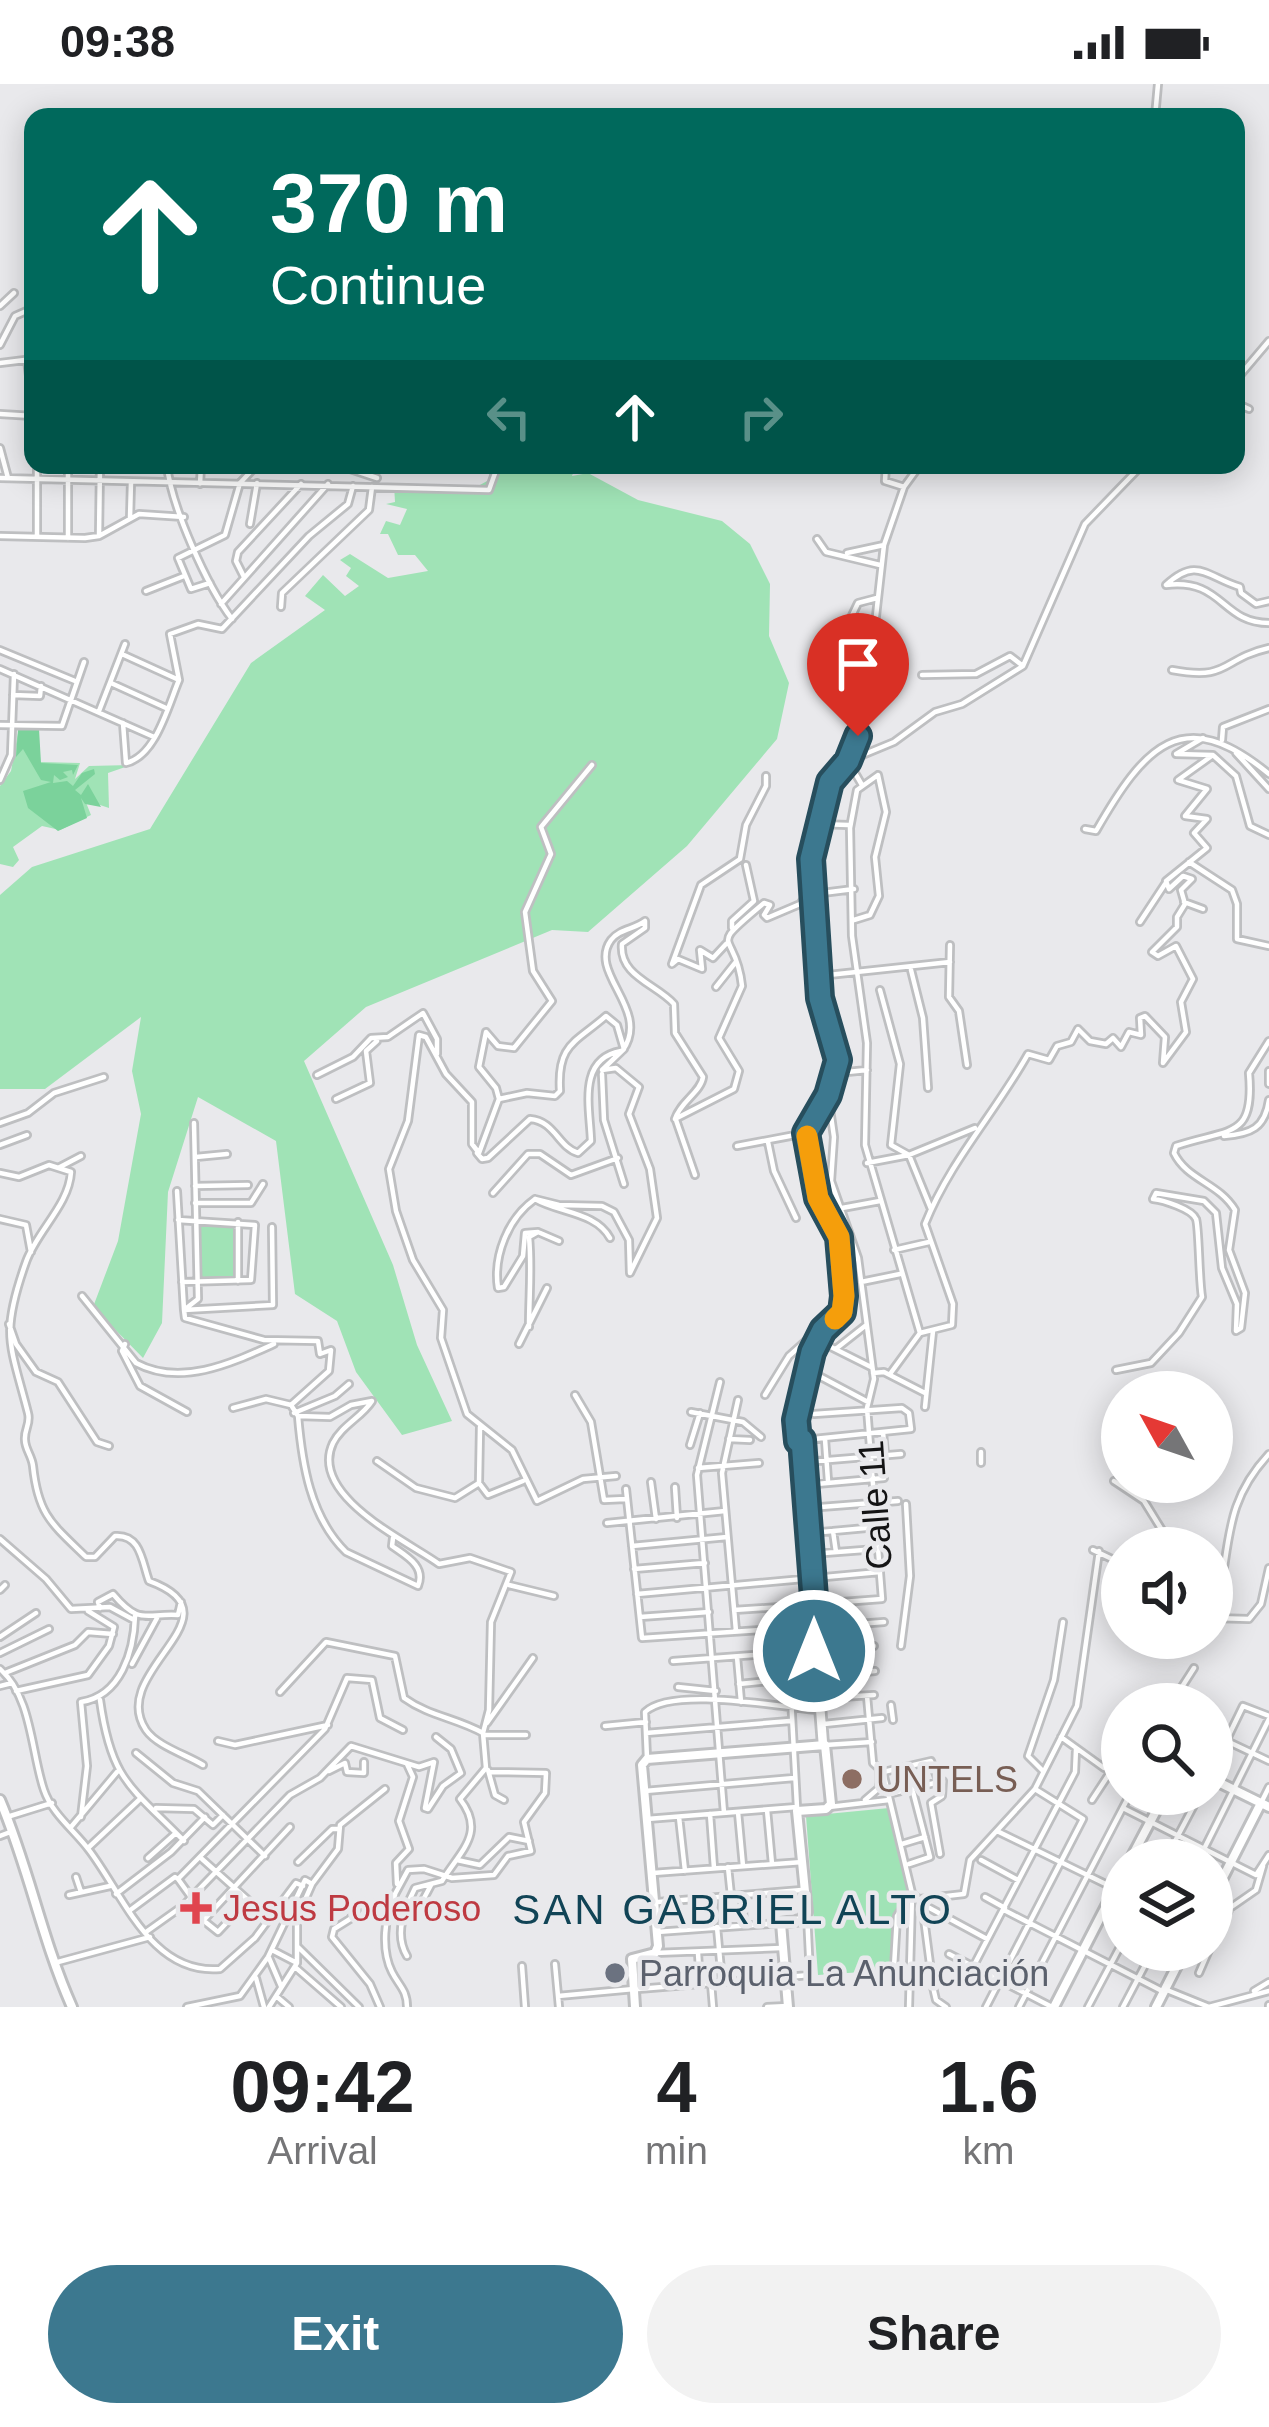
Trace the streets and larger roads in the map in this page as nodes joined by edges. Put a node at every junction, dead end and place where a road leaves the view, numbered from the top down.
1 (14, 293) dead end
2 (0, 306) edge
3 (24, 312) edge
4 (1269, 341) edge
5 (0, 342) edge
6 (1245, 369) edge
7 (1245, 407) edge
8 (1250, 409) dead end
9 (0, 448) edge
10 (38, 474) edge
11 (69, 474) edge
12 (100, 474) edge
13 (168, 474) edge
14 (201, 474) edge
15 (248, 474) edge
16 (370, 474) edge
17 (495, 474) edge
18 (885, 474) edge
19 (913, 474) edge
20 (1133, 474) edge
21 (4, 478) edge
22 (376, 478) dead end
23 (38, 479) junction
24 (69, 480) junction
25 (100, 481) junction
26 (130, 482) junction
27 (168, 482) junction
28 (240, 483) junction
29 (256, 483) junction
30 (200, 484) junction
31 (301, 484) junction
32 (328, 484) junction
33 (353, 486) junction
34 (372, 487) junction
35 (904, 487) junction
36 (184, 517) junction
37 (130, 518) junction
38 (250, 524) dead end
39 (0, 536) edge
40 (99, 536) junction
41 (38, 537) junction
42 (68, 538) junction
43 (817, 539) dead end
44 (884, 545) junction
45 (195, 550) junction
46 (847, 553) junction
47 (880, 565) junction
48 (184, 576) junction
49 (244, 577) junction
50 (210, 583) junction
51 (146, 591) dead end
52 (877, 598) junction
53 (1269, 601) edge
54 (220, 604) junction
55 (281, 607) dead end
56 (232, 620) junction
57 (1269, 623) edge
58 (848, 624) dead end
59 (874, 640) junction
60 (125, 644) dead end
61 (1269, 648) edge
62 (0, 650) edge
63 (124, 655) junction
64 (84, 662) dead end
65 (1023, 666) junction
66 (0, 670) edge
67 (1172, 670) dead end
68 (14, 674) junction
69 (922, 675) dead end
70 (179, 680) junction
71 (75, 681) junction
72 (111, 683) junction
73 (40, 685) junction
74 (14, 695) junction
75 (68, 697) junction
76 (834, 701) dead end
77 (167, 708) junction
78 (1269, 709) edge
79 (99, 711) junction
80 (123, 723) junction
81 (0, 724) edge
82 (13, 724) junction
83 (154, 736) junction
84 (858, 736) junction
85 (1203, 738) junction
86 (1222, 740) junction
87 (1232, 749) junction
88 (864, 752) junction
89 (0, 755) edge
90 (11, 755) junction
91 (1214, 756) junction
92 (848, 761) junction
93 (592, 765) dead end
94 (766, 776) dead end
95 (0, 780) edge
96 (1269, 782) edge
97 (862, 784) junction
98 (818, 824) junction
99 (850, 828) junction
100 (1084, 829) dead end
101 (1269, 835) edge
102 (1187, 862) junction
103 (746, 865) dead end
104 (1165, 884) junction
105 (813, 885) junction
106 (854, 889) junction
107 (814, 894) junction
108 (1184, 902) junction
109 (1204, 909) dead end
110 (854, 920) junction
111 (1140, 922) dead end
112 (732, 928) junction
113 (726, 944) junction
114 (950, 945) dead end
115 (1269, 946) edge
116 (950, 962) junction
117 (735, 963) junction
118 (910, 970) junction
119 (857, 973) junction
120 (820, 976) junction
121 (716, 987) dead end
122 (880, 989) dead end
123 (382, 1038) junction
124 (1269, 1041) edge
125 (622, 1051) junction
126 (436, 1060) junction
127 (967, 1064) dead end
128 (867, 1070) junction
129 (1269, 1071) edge
130 (602, 1072) junction
131 (837, 1073) junction
132 (317, 1076) dead end
133 (104, 1077) dead end
134 (1269, 1084) edge
135 (928, 1088) dead end
136 (828, 1095) junction
137 (336, 1099) dead end
138 (500, 1099) junction
139 (1269, 1100) edge
140 (676, 1120) junction
141 (0, 1123) edge
142 (194, 1124) dead end
143 (975, 1128) junction
144 (806, 1133) junction
145 (27, 1135) dead end
146 (1218, 1135) junction
147 (768, 1142) junction
148 (0, 1145) edge
149 (737, 1146) dead end
150 (477, 1153) junction
151 (227, 1154) dead end
152 (909, 1155) junction
153 (80, 1156) dead end
154 (196, 1157) junction
155 (618, 1158) junction
156 (867, 1163) junction
157 (60, 1167) junction
158 (0, 1173) edge
159 (695, 1174) dead end
160 (262, 1184) dead end
161 (624, 1184) dead end
162 (248, 1185) dead end
163 (196, 1186) junction
164 (177, 1191) dead end
165 (493, 1193) dead end
166 (535, 1199) junction
167 (880, 1201) junction
168 (195, 1203) junction
169 (842, 1208) junction
170 (931, 1209) junction
171 (796, 1218) dead end
172 (0, 1219) edge
173 (178, 1220) junction
174 (195, 1221) junction
175 (238, 1222) junction
176 (272, 1227) dead end
177 (538, 1232) junction
178 (610, 1238) dead end
179 (560, 1241) dead end
180 (929, 1242) junction
181 (893, 1250) junction
182 (31, 1252) junction
183 (900, 1274) junction
184 (197, 1281) junction
185 (238, 1281) junction
186 (180, 1282) junction
187 (861, 1282) junction
188 (547, 1288) dead end
189 (82, 1296) dead end
190 (184, 1310) junction
191 (8, 1318) junction
192 (832, 1322) junction
193 (865, 1326) junction
194 (530, 1327) junction
195 (0, 1329) edge
196 (934, 1331) junction
197 (920, 1333) junction
198 (817, 1340) junction
199 (279, 1342) junction
200 (9, 1343) junction
201 (125, 1344) junction
202 (519, 1344) dead end
203 (836, 1350) junction
204 (1116, 1370) dead end
205 (873, 1371) junction
206 (890, 1374) junction
207 (821, 1377) dead end
208 (720, 1382) dead end
209 (349, 1384) dead end
210 (925, 1393) junction
211 (575, 1395) dead end
212 (765, 1396) dead end
213 (738, 1400) dead end
214 (868, 1402) junction
215 (925, 1407) dead end
216 (233, 1408) dead end
217 (294, 1411) junction
218 (867, 1411) junction
219 (187, 1412) dead end
220 (691, 1412) dead end
221 (700, 1413) junction
222 (814, 1414) dead end
223 (712, 1415) junction
224 (734, 1419) junction
225 (480, 1427) junction
226 (884, 1432) junction
227 (869, 1434) junction
228 (761, 1437) dead end
229 (729, 1439) junction
230 (825, 1439) junction
231 (750, 1440) dead end
232 (800, 1441) junction
233 (690, 1445) dead end
234 (109, 1447) dead end
235 (981, 1452) dead end
236 (901, 1454) dead end
237 (1269, 1454) edge
238 (885, 1455) junction
239 (872, 1456) junction
240 (827, 1460) junction
241 (377, 1461) dead end
242 (803, 1462) junction
243 (760, 1463) dead end
244 (981, 1463) dead end
245 (1269, 1465) edge
246 (722, 1467) junction
247 (698, 1468) junction
248 (1254, 1471) junction
249 (600, 1476) junction
250 (616, 1476) dead end
251 (884, 1478) dead end
252 (873, 1479) junction
253 (525, 1480) junction
254 (651, 1482) dead end
255 (479, 1483) junction
256 (829, 1483) junction
257 (805, 1486) junction
258 (675, 1487) dead end
259 (626, 1489) dead end
260 (627, 1498) junction
261 (875, 1503) junction
262 (807, 1508) junction
263 (725, 1511) junction
264 (701, 1515) junction
265 (677, 1518) junction
266 (656, 1519) junction
267 (629, 1521) junction
268 (608, 1523) dead end
269 (878, 1527) junction
270 (1229, 1527) edge
271 (833, 1531) junction
272 (809, 1533) junction
273 (727, 1537) junction
274 (393, 1538) junction
275 (0, 1539) edge
276 (704, 1539) junction
277 (632, 1546) junction
278 (878, 1549) junction
279 (836, 1552) junction
280 (811, 1554) junction
281 (1101, 1554) edge
282 (705, 1563) junction
283 (1269, 1568) edge
284 (634, 1569) junction
285 (880, 1572) junction
286 (811, 1578) junction
287 (731, 1584) junction
288 (509, 1585) junction
289 (707, 1587) junction
290 (637, 1594) junction
291 (554, 1596) dead end
292 (181, 1599) junction
293 (839, 1603) junction
294 (812, 1604) junction
295 (786, 1606) junction
296 (100, 1608) junction
297 (734, 1610) junction
298 (36, 1612) dead end
299 (88, 1612) junction
300 (709, 1612) junction
301 (640, 1617) junction
302 (135, 1618) junction
303 (157, 1618) junction
304 (1233, 1619) edge
305 (884, 1622) dead end
306 (1063, 1622) dead end
307 (841, 1625) junction
308 (817, 1627) junction
309 (788, 1628) junction
310 (49, 1629) dead end
311 (736, 1631) junction
312 (113, 1634) junction
313 (136, 1634) junction
314 (711, 1634) junction
315 (0, 1637) edge
316 (874, 1646) dead end
317 (901, 1646) dead end
318 (816, 1650) junction
319 (140, 1652) junction
320 (790, 1652) junction
321 (0, 1653) edge
322 (737, 1657) junction
323 (532, 1658) dead end
324 (714, 1658) junction
325 (673, 1661) dead end
326 (132, 1664) dead end
327 (1194, 1668) dead end
328 (3, 1671) edge
329 (875, 1671) dead end
330 (846, 1673) junction
331 (820, 1676) junction
332 (790, 1679) junction
333 (12, 1683) junction
334 (1184, 1683) edge
335 (740, 1684) junction
336 (0, 1686) edge
337 (678, 1687) dead end
338 (16, 1691) junction
339 (280, 1692) dead end
340 (716, 1695) junction
341 (848, 1697) junction
342 (822, 1698) junction
343 (100, 1700) junction
344 (741, 1702) junction
345 (891, 1705) dead end
346 (791, 1708) junction
347 (820, 1710) junction
348 (1269, 1717) edge
349 (882, 1718) dead end
350 (791, 1720) junction
351 (893, 1720) dead end
352 (870, 1721) junction
353 (646, 1722) junction
354 (824, 1724) junction
355 (328, 1725) junction
356 (605, 1726) dead end
357 (718, 1727) junction
358 (1233, 1727) edge
359 (403, 1730) dead end
360 (484, 1732) junction
361 (646, 1732) junction
362 (526, 1735) dead end
363 (436, 1737) dead end
364 (1060, 1737) junction
365 (218, 1741) dead end
366 (872, 1742) junction
367 (1233, 1743) edge
368 (823, 1745) junction
369 (791, 1748) junction
370 (1076, 1749) junction
371 (136, 1753) dead end
372 (1253, 1753) junction
373 (720, 1754) junction
374 (1269, 1760) edge
375 (364, 1762) dead end
376 (405, 1762) junction
377 (644, 1762) junction
378 (203, 1766) dead end
379 (1101, 1766) edge
380 (488, 1770) junction
381 (881, 1771) junction
382 (1043, 1771) junction
383 (117, 1772) junction
384 (320, 1778) junction
385 (794, 1778) junction
386 (938, 1780) junction
387 (722, 1783) junction
388 (1101, 1786) edge
389 (1269, 1787) edge
390 (911, 1788) junction
391 (385, 1789) dead end
392 (1035, 1789) junction
393 (1234, 1790) junction
394 (646, 1791) junction
395 (889, 1797) junction
396 (140, 1799) junction
397 (0, 1800) edge
398 (504, 1800) dead end
399 (1092, 1800) dead end
400 (860, 1802) junction
401 (1059, 1803) junction
402 (52, 1804) junction
403 (827, 1805) junction
404 (1265, 1805) edge
405 (150, 1807) junction
406 (797, 1809) junction
407 (767, 1810) junction
408 (738, 1812) junction
409 (724, 1813) junction
410 (710, 1814) junction
411 (223, 1815) junction
412 (1119, 1815) edge
413 (1138, 1815) edge
414 (1154, 1815) edge
415 (1189, 1815) edge
416 (679, 1816) junction
417 (7, 1817) junction
418 (81, 1817) junction
419 (205, 1817) junction
420 (649, 1819) junction
421 (1151, 1821) junction
422 (232, 1824) junction
423 (290, 1827) dead end
424 (70, 1828) junction
425 (339, 1829) junction
426 (13, 1831) junction
427 (999, 1832) junction
428 (176, 1833) junction
429 (1178, 1835) junction
430 (0, 1836) edge
431 (925, 1837) junction
432 (1141, 1839) edge
433 (1176, 1839) edge
434 (1185, 1839) edge
435 (1209, 1839) edge
436 (248, 1840) junction
437 (184, 1841) junction
438 (529, 1841) junction
439 (902, 1844) junction
440 (88, 1848) junction
441 (1035, 1849) junction
442 (940, 1854) dead end
443 (1269, 1855) edge
444 (265, 1856) junction
445 (200, 1857) junction
446 (148, 1858) dead end
447 (456, 1859) junction
448 (1233, 1859) edge
449 (981, 1860) dead end
450 (298, 1862) dead end
451 (803, 1862) junction
452 (1062, 1862) junction
453 (1233, 1863) edge
454 (772, 1864) junction
455 (909, 1864) junction
456 (743, 1866) junction
457 (1263, 1866) junction
458 (714, 1868) junction
459 (728, 1868) junction
460 (686, 1870) junction
461 (654, 1873) junction
462 (216, 1874) junction
463 (446, 1875) junction
464 (1088, 1875) junction
465 (76, 1877) dead end
466 (178, 1879) junction
467 (1018, 1880) junction
468 (1101, 1882) edge
469 (432, 1883) junction
470 (312, 1884) junction
471 (111, 1886) junction
472 (303, 1886) junction
473 (234, 1888) junction
474 (805, 1889) junction
475 (81, 1892) junction
476 (912, 1893) junction
477 (116, 1894) junction
478 (395, 1894) junction
479 (69, 1895) dead end
480 (742, 1895) junction
481 (731, 1896) junction
482 (191, 1897) junction
483 (721, 1897) junction
484 (985, 1897) dead end
485 (921, 1901) junction
486 (658, 1902) junction
487 (184, 1905) junction
488 (360, 1905) dead end
489 (1233, 1906) edge
490 (1004, 1909) junction
491 (129, 1911) junction
492 (807, 1914) junction
493 (414, 1917) dead end
494 (1101, 1920) edge
495 (202, 1922) junction
496 (781, 1922) junction
497 (1030, 1924) junction
498 (744, 1925) junction
499 (720, 1927) junction
500 (659, 1932) junction
501 (148, 1934) junction
502 (1055, 1937) junction
503 (988, 1939) junction
504 (298, 1947) junction
505 (783, 1948) junction
506 (272, 1950) junction
507 (1083, 1951) junction
508 (719, 1952) junction
509 (698, 1953) junction
510 (657, 1954) junction
511 (949, 1954) dead end
512 (406, 1956) dead end
513 (268, 1958) junction
514 (1101, 1960) edge
515 (53, 1964) junction
516 (555, 1964) dead end
517 (296, 1965) junction
518 (522, 1966) dead end
519 (894, 1967) dead end
520 (973, 1967) junction
521 (1107, 1971) edge
522 (1122, 1971) edge
523 (1142, 1971) edge
524 (1174, 1971) edge
525 (255, 1976) junction
526 (785, 1977) junction
527 (1138, 1979) junction
528 (1000, 1980) junction
529 (722, 1982) junction
530 (711, 1983) junction
531 (700, 1984) junction
532 (281, 1986) junction
533 (1269, 1986) edge
534 (636, 1989) junction
535 (1164, 1991) junction
536 (1026, 1994) junction
537 (240, 1996) junction
538 (277, 1996) junction
539 (559, 1996) junction
540 (331, 2003) edge
541 (912, 2004) edge
542 (1240, 2004) edge
543 (201, 2005) edge
544 (221, 2005) edge
545 (788, 2006) edge
546 (71, 2007) edge
547 (187, 2007) edge
548 (244, 2007) edge
549 (267, 2007) edge
550 (289, 2007) edge
551 (341, 2007) edge
552 (359, 2007) edge
553 (380, 2007) edge
554 (407, 2007) edge
555 (524, 2007) edge
556 (559, 2007) edge
557 (638, 2007) edge
558 (713, 2007) edge
559 (767, 2007) edge
560 (946, 2007) edge
561 (986, 2007) edge
562 (1019, 2007) edge
563 (1053, 2007) edge
564 (1088, 2007) edge
565 (1123, 2007) edge
566 (1156, 2007) edge

1 - 2 street
3 - 5 street
4 - 6 street
7 - 8 street
9 - 21 street
10 - 23 street
11 - 24 street
12 - 25 street
13 - 27 street
14 - 30 street
15 - 28 street
16 - 22 street
17 - 34 street
18 - 35 street
19 - 35 street
20 - 65 street
21 - 23 street
23 - 24 street
23 - 41 street
24 - 25 street
24 - 42 street
25 - 26 street
25 - 40 street
26 - 27 street
26 - 37 street
27 - 30 street
27 - 36 street
28 - 29 street
28 - 30 street
28 - 45 street
29 - 31 street
29 - 38 street
31 - 32 street
31 - 49 street
32 - 33 street
32 - 49 street
33 - 34 street
33 - 56 street
34 - 55 street
35 - 44 street
36 - 37 street
36 - 45 street
37 - 40 street
39 - 41 street
40 - 42 street
41 - 42 street
43 - 46 street
44 - 46 street
44 - 47 street
45 - 48 street
45 - 50 street
46 - 47 street
47 - 52 street
48 - 50 street
48 - 51 street
49 - 54 street
50 - 54 street
52 - 58 street
52 - 59 street
53 - 57 street
54 - 56 street
56 - 70 street
59 - 76 street
59 - 84 street
60 - 63 street
61 - 67 street
62 - 71 street
63 - 70 street
63 - 72 street
64 - 71 street
65 - 69 street
65 - 88 street
66 - 68 street
68 - 73 street
68 - 74 street
70 - 77 street
71 - 75 street
72 - 77 street
72 - 79 street
73 - 74 street
73 - 75 street
74 - 82 street
75 - 79 street
75 - 82 street
77 - 83 street
78 - 86 street
79 - 80 street
80 - 83 street
80 - 83 street
81 - 82 street
82 - 90 street
84 - 88 street
84 - 92 street
85 - 86 street
85 - 91 street
85 - 100 street
86 - 87 street
87 - 96 street
87 - 96 street
88 - 92 street
89 - 90 street
90 - 95 street
91 - 101 street
91 - 102 street
92 - 97 street
92 - 98 street
93 - 138 street
94 - 113 street
97 - 99 street
97 - 110 street
98 - 99 street
98 - 105 street
99 - 106 street
102 - 104 street
102 - 115 street
103 - 112 street
104 - 108 street
104 - 111 street
105 - 107 street
105 - 112 street
106 - 107 street
106 - 110 street
107 - 120 street
108 - 109 street
108 - 143 street
110 - 119 street
112 - 113 street
113 - 117 street
114 - 116 street
116 - 118 street
116 - 127 street
117 - 121 street
117 - 140 street
118 - 119 street
118 - 135 street
119 - 120 street
119 - 128 street
120 - 131 street
122 - 152 street
123 - 126 street
123 - 132 street
123 - 137 street
124 - 146 street
125 - 130 street
125 - 138 street
125 - 140 street
125 - 150 street
126 - 150 street
126 - 225 street
128 - 131 street
128 - 156 street
129 - 134 street
130 - 155 street
130 - 166 street
131 - 136 street
133 - 141 street
136 - 144 street
136 - 169 street, Calle 11
138 - 150 street
139 - 146 street
140 - 159 street
142 - 154 street
143 - 152 street
143 - 170 street
144 - 147 street
144 - 192 street
145 - 148 street
146 - 204 street
147 - 149 street
147 - 171 street
151 - 154 street
152 - 156 street
152 - 170 street
153 - 157 street
154 - 163 street
155 - 161 street
155 - 165 street
156 - 167 street
157 - 158 street
157 - 182 street
160 - 168 street
162 - 163 street
163 - 168 street
164 - 173 street
166 - 177 street
166 - 178 street
167 - 169 street
167 - 181 street
168 - 174 street
169 - 187 street, Calle 11
170 - 180 street
172 - 182 street
173 - 174 street
173 - 186 street
174 - 175 street
174 - 184 street
175 - 185 street
175 - 185 street
176 - 190 street
177 - 179 street
177 - 194 street
180 - 181 street
180 - 196 street
181 - 183 street
182 - 191 street
183 - 187 street
183 - 197 street
184 - 185 street
184 - 186 street
184 - 190 street
186 - 190 street
187 - 193 street, Calle 11
188 - 194 street
189 - 201 street
190 - 199 street
191 - 200 street
191 - 234 street
192 - 198 street
192 - 212 street
193 - 203 street
193 - 205 street, Calle 11
194 - 202 street
195 - 200 street
196 - 197 street
196 - 210 street
197 - 206 street
198 - 203 street
198 - 232 street
199 - 201 street
199 - 217 street
200 - 292 street
201 - 219 street
203 - 205 street
205 - 206 street
205 - 214 street, Calle 11
206 - 210 street
207 - 214 street
208 - 223 street
209 - 217 street
210 - 215 street
211 - 249 street
213 - 224 street
214 - 218 street, Calle 11
216 - 217 street
217 - 274 street
217 - 274 street
218 - 222 street
218 - 226 street
218 - 227 street, Calle 11
220 - 221 street
221 - 223 street
221 - 233 street
223 - 224 street
223 - 247 street
224 - 228 street
224 - 229 street
225 - 253 street
225 - 255 street
226 - 227 street
226 - 238 street
227 - 230 street
227 - 239 street, Calle 11
229 - 231 street
229 - 246 street
230 - 232 street
230 - 240 street
232 - 242 street
232 - 286 street
235 - 244 street
236 - 238 street
237 - 248 street
238 - 239 street
239 - 240 street
239 - 252 street, Calle 11
240 - 242 street
240 - 256 street
241 - 255 street
242 - 257 street
243 - 246 street
245 - 248 street
246 - 247 street
246 - 263 street
247 - 264 street
248 - 270 street
249 - 250 street
249 - 253 street
249 - 260 street
251 - 252 street
252 - 256 street
252 - 261 street, Calle 11
253 - 255 street
254 - 266 street
256 - 257 street
257 - 262 street
258 - 265 street
259 - 260 street
260 - 267 street
261 - 262 street
261 - 269 street, Calle 11
261 - 317 street
262 - 272 street
263 - 264 street
263 - 273 street
264 - 265 street
264 - 276 street
265 - 266 street
266 - 267 street
267 - 268 street
267 - 277 street
269 - 271 street
269 - 278 street, Calle 11
271 - 272 street
271 - 279 street
272 - 280 street
273 - 276 street
273 - 287 street
274 - 288 street
275 - 299 street
276 - 277 street
276 - 282 street
277 - 284 street
278 - 279 street
278 - 285 street, Calle 11
279 - 280 street
280 - 286 street
281 - 364 street
282 - 284 street
282 - 289 street
283 - 304 street
284 - 290 street
285 - 286 street
285 - 293 street, Calle 11
286 - 287 street
286 - 294 street
287 - 289 street
287 - 297 street
288 - 291 street
288 - 360 street
289 - 290 street
289 - 300 street
290 - 301 street
292 - 303 street
292 - 378 street
293 - 294 street
293 - 307 street
294 - 295 street
294 - 308 street
294 - 318 street
295 - 297 street
295 - 309 street
296 - 299 street
296 - 302 street
296 - 302 street
297 - 311 street
298 - 315 street
299 - 312 street
300 - 301 street
300 - 314 street
301 - 314 street
302 - 303 street
302 - 313 street
303 - 319 street
305 - 307 street
306 - 382 street
307 - 308 street
308 - 318 street
309 - 311 street
309 - 320 street
310 - 321 street
311 - 314 street
312 - 328 street
312 - 338 street
313 - 319 street
313 - 343 street
314 - 324 street
316 - 318 street
318 - 320 street
318 - 331 street
318 - 347 street
319 - 326 street
320 - 322 street
320 - 332 street
322 - 324 street
322 - 335 street
323 - 360 street
324 - 325 street
324 - 340 street
327 - 334 street
328 - 333 street
329 - 330 street
330 - 331 street
330 - 341 street
331 - 342 street
332 - 335 street
332 - 346 street
333 - 336 street
333 - 338 street
335 - 344 street
337 - 340 street
338 - 402 street
339 - 360 street
340 - 344 street
340 - 353 street
340 - 357 street
341 - 342 street
341 - 352 street
342 - 347 street
343 - 383 street
343 - 418 street
344 - 346 street
345 - 351 street
346 - 347 street
346 - 350 street
347 - 354 street
347 - 368 street
348 - 358 street
348 - 372 street
349 - 352 street
350 - 357 street
350 - 369 street
352 - 354 street
352 - 366 street
353 - 356 street
353 - 361 street
354 - 368 street
355 - 359 street
355 - 365 street
355 - 422 street
357 - 361 street
357 - 373 street
360 - 362 street
360 - 380 street
361 - 377 street
363 - 376 street
364 - 370 street
364 - 382 street
366 - 368 street
366 - 381 street
367 - 372 street
368 - 369 street
368 - 403 street
369 - 373 street
369 - 385 street
370 - 379 street
370 - 401 street
371 - 411 street
372 - 374 street
372 - 393 street
373 - 377 street
373 - 387 street
375 - 384 street
376 - 384 street
376 - 478 street
377 - 394 street
380 - 398 street
380 - 438 street
380 - 447 street
381 - 386 street
381 - 395 street
381 - 400 street
382 - 392 street
383 - 396 street
383 - 418 street
384 - 436 street
385 - 387 street
385 - 406 street
386 - 390 street
386 - 442 street
387 - 394 street
387 - 409 street
388 - 399 street
389 - 404 street
390 - 395 street
390 - 431 street
391 - 425 street
392 - 401 street
392 - 427 street
393 - 404 street
393 - 435 street
394 - 420 street
395 - 400 street
395 - 439 street
396 - 405 street
396 - 440 street
397 - 417 street
400 - 403 street
401 - 441 street
401 - 452 street
402 - 417 street
402 - 424 street
403 - 406 street
404 - 448 street
405 - 419 street
405 - 428 street
406 - 407 street
406 - 451 street
407 - 408 street
407 - 454 street
408 - 409 street
408 - 456 street
409 - 410 street
410 - 416 street
410 - 458 street
411 - 419 street
411 - 422 street
412 - 464 street
413 - 421 street
414 - 421 street
415 - 429 street
416 - 420 street
416 - 460 street
417 - 426 street
418 - 424 street
419 - 437 street
420 - 461 street
421 - 429 street
421 - 432 street
422 - 436 street
422 - 445 street
423 - 444 street
424 - 440 street
425 - 450 street
425 - 470 street
426 - 430 street
426 - 515 street
427 - 441 street
427 - 485 street
428 - 437 street
428 - 446 street
429 - 433 street
429 - 434 street
431 - 439 street
431 - 455 street
436 - 444 street
436 - 462 street
437 - 477 street
438 - 447 street
438 - 463 street
439 - 455 street
440 - 471 street
441 - 452 street
441 - 467 street
443 - 457 street
444 - 473 street
445 - 462 street
445 - 466 street
447 - 463 street
449 - 467 street
451 - 454 street
451 - 474 street
452 - 464 street
452 - 497 street
453 - 457 street
454 - 456 street
455 - 476 street
456 - 459 street
457 - 489 street
458 - 459 street
458 - 460 street
459 - 481 street
460 - 461 street
461 - 486 street
461 - 500 street
462 - 473 street
462 - 482 street
463 - 469 street
463 - 478 street
464 - 468 street
464 - 502 street
465 - 475 street
466 - 482 street
466 - 491 street
467 - 490 street
469 - 493 street
469 - 512 street
470 - 472 street
470 - 504 street
471 - 475 street
471 - 477 street
472 - 501 street
472 - 506 street
473 - 495 street
473 - 495 street
474 - 480 street
474 - 492 street
475 - 479 street
476 - 485 street
476 - 519 street
476 - 541 street
477 - 491 street
478 - 554 street
480 - 481 street
480 - 498 street
481 - 483 street
482 - 487 street
483 - 486 street
483 - 499 street
484 - 490 street
485 - 503 street
485 - 560 street
486 - 500 street
487 - 495 street
487 - 501 street
488 - 553 street
490 - 497 street
490 - 503 street
491 - 501 street
492 - 496 street
492 - 526 street
494 - 507 street
496 - 498 street
496 - 505 street
497 - 502 street
497 - 528 street
498 - 499 street
499 - 500 street
499 - 508 street
500 - 510 street
501 - 515 street
502 - 507 street
502 - 536 street
503 - 520 street
504 - 517 street
504 - 552 street
505 - 508 street
505 - 526 street
506 - 513 street
506 - 517 street
507 - 514 street
507 - 563 street
508 - 509 street
508 - 529 street
509 - 510 street
509 - 531 street
510 - 534 street
511 - 520 street
513 - 525 street
513 - 532 street
515 - 546 street
516 - 539 street
517 - 532 street
517 - 540 street
518 - 555 street
520 - 528 street
521 - 564 street
522 - 527 street
523 - 527 street
524 - 535 street
525 - 537 street
525 - 549 street
526 - 529 street
526 - 545 street
527 - 535 street
527 - 565 street
528 - 536 street
528 - 561 street
529 - 530 street
530 - 531 street
530 - 558 street
531 - 534 street
532 - 538 street
533 - 542 street
534 - 539 street
534 - 557 street
535 - 542 street
535 - 566 street
536 - 562 street
536 - 563 street
537 - 544 street
537 - 548 street
538 - 549 street
538 - 550 street
539 - 556 street
540 - 551 street
543 - 544 street
543 - 547 street
545 - 559 street

